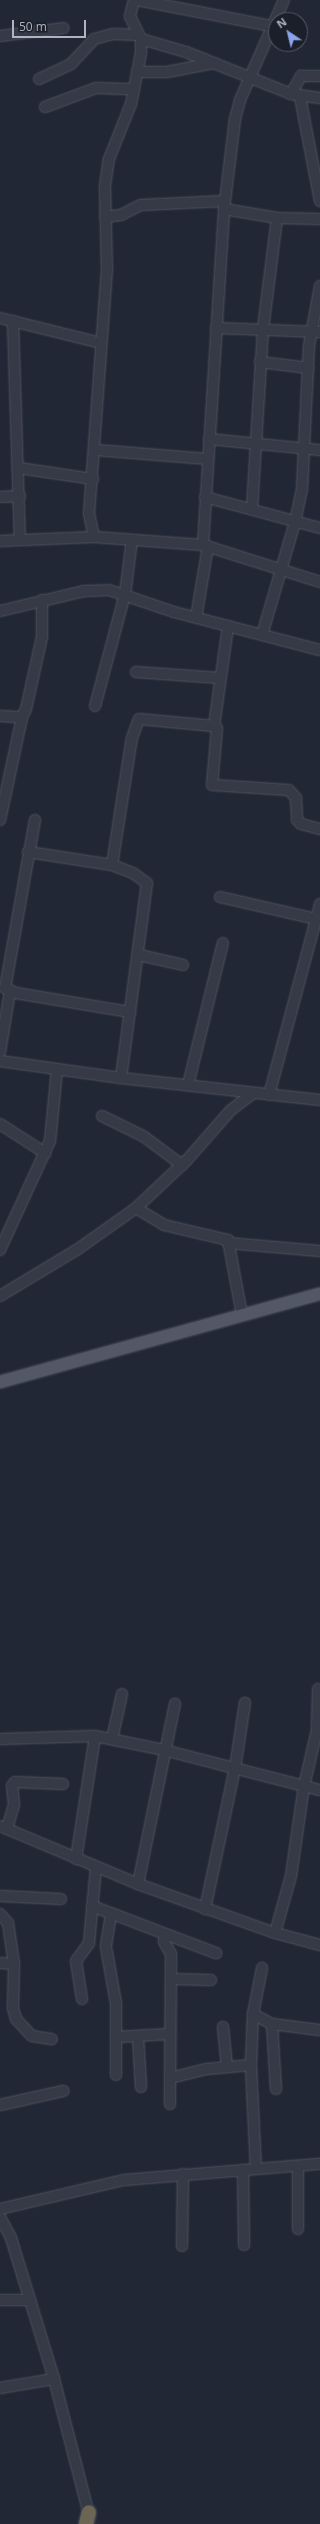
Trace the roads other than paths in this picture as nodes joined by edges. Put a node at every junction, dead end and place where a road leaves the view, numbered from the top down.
1 (134, 0) edge
2 (137, 0) edge
3 (284, 0) edge
4 (278, 12) edge
5 (268, 25) edge
6 (64, 28) dead end
7 (268, 33) edge
8 (0, 36) edge
9 (140, 37) junction
10 (214, 63) junction
11 (137, 72) junction
12 (250, 76) junction
13 (320, 76) edge
14 (39, 79) dead end
15 (134, 89) junction
16 (296, 96) junction
17 (320, 98) edge
18 (44, 107) dead end
19 (317, 169) edge
20 (320, 201) edge
21 (224, 205) junction
22 (106, 217) junction
23 (277, 218) junction
24 (320, 219) edge
25 (320, 286) edge
26 (0, 318) edge
27 (13, 321) junction
28 (216, 328) junction
29 (262, 329) junction
30 (317, 332) edge
31 (101, 343) junction
32 (260, 362) junction
33 (309, 368) junction
34 (209, 439) junction
35 (255, 443) junction
36 (304, 448) junction
37 (96, 450) junction
38 (320, 450) edge
39 (208, 459) junction
40 (19, 468) junction
41 (93, 480) junction
42 (20, 496) junction
43 (0, 497) edge
44 (205, 498) junction
45 (252, 509) junction
46 (295, 522) junction
47 (320, 528) edge
48 (94, 537) junction
49 (20, 540) junction
50 (132, 540) junction
51 (0, 541) edge
52 (205, 545) junction
53 (281, 569) junction
54 (320, 582) edge
55 (125, 594) junction
56 (42, 600) junction
57 (0, 611) edge
58 (196, 618) junction
59 (228, 626) junction
60 (262, 635) junction
61 (320, 650) edge
62 (136, 672) dead end
63 (220, 678) junction
64 (96, 706) dead end
65 (0, 716) edge
66 (22, 716) junction
67 (216, 728) dead end
68 (0, 820) edge
69 (34, 820) dead end
70 (320, 829) edge
71 (28, 852) junction
72 (112, 866) junction
73 (220, 897) dead end
74 (320, 904) edge
75 (316, 919) junction
76 (224, 943) dead end
77 (139, 955) junction
78 (183, 965) dead end
79 (10, 991) junction
80 (130, 1012) junction
81 (0, 1052) edge
82 (0, 1061) edge
83 (57, 1070) junction
84 (121, 1078) junction
85 (188, 1084) junction
86 (252, 1094) junction
87 (269, 1095) junction
88 (320, 1100) edge
89 (102, 1116) dead end
90 (0, 1124) edge
91 (45, 1153) junction
92 (182, 1165) junction
93 (136, 1208) junction
94 (228, 1243) junction
95 (0, 1250) edge
96 (320, 1251) edge
97 (320, 1294) edge
98 (0, 1296) edge
99 (242, 1315) junction
100 (0, 1382) edge
101 (318, 1690) dead end
102 (122, 1694) dead end
103 (245, 1703) dead end
104 (175, 1704) dead end
105 (95, 1736) junction
106 (0, 1739) edge
107 (112, 1739) junction
108 (164, 1750) junction
109 (315, 1759) edge
110 (235, 1768) junction
111 (62, 1784) dead end
112 (304, 1786) junction
113 (320, 1790) edge
114 (3, 1827) edge
115 (76, 1859) junction
116 (96, 1867) junction
117 (138, 1884) junction
118 (0, 1896) edge
119 (61, 1899) dead end
120 (92, 1906) junction
121 (205, 1909) junction
122 (0, 1914) edge
123 (111, 1914) junction
124 (275, 1933) junction
125 (165, 1934) junction
126 (320, 1945) edge
127 (216, 1953) dead end
128 (0, 1963) edge
129 (14, 1964) junction
130 (262, 1968) dead end
131 (171, 1979) junction
132 (211, 1980) dead end
133 (82, 1999) dead end
134 (253, 2014) junction
135 (272, 2024) junction
136 (223, 2027) dead end
137 (320, 2030) edge
138 (170, 2034) junction
139 (138, 2036) junction
140 (116, 2038) junction
141 (52, 2039) dead end
142 (251, 2065) junction
143 (227, 2067) junction
144 (116, 2075) dead end
145 (170, 2078) junction
146 (141, 2087) dead end
147 (276, 2090) dead end
148 (63, 2091) dead end
149 (170, 2104) dead end
150 (0, 2105) edge
151 (320, 2164) edge
152 (298, 2166) junction
153 (256, 2169) junction
154 (242, 2170) junction
155 (183, 2174) junction
156 (0, 2209) edge
157 (0, 2217) edge
158 (298, 2229) dead end
159 (244, 2245) dead end
160 (182, 2246) dead end
161 (0, 2300) edge
162 (30, 2300) junction
163 (54, 2379) junction
164 (0, 2388) edge
165 (89, 2520) edge

1 - 9 street
2 - 5 street
3 - 4 street
6 - 8 street
7 - 12 street
9 - 10 street
9 - 11 street
9 - 14 street
10 - 11 street
10 - 12 street
11 - 15 street
12 - 16 street
12 - 21 street
13 - 16 street
15 - 18 street
15 - 22 street
16 - 17 street
16 - 19 street
19 - 20 street
21 - 22 street
21 - 23 street
21 - 28 street
22 - 31 street
23 - 24 street
23 - 29 street
25 - 30 street
26 - 27 street
27 - 31 street
27 - 40 street
28 - 29 street
28 - 34 street
29 - 30 street
29 - 32 street
30 - 33 street
31 - 37 street
32 - 33 street
32 - 35 street
33 - 36 street
34 - 35 street
34 - 39 street
35 - 36 street
35 - 45 street
36 - 38 street
36 - 46 street
37 - 39 street
37 - 41 street
39 - 44 street
40 - 41 street
40 - 42 street
41 - 48 street
42 - 43 street
42 - 49 street
44 - 45 street
44 - 52 street
45 - 46 street
46 - 47 street
46 - 53 street
48 - 49 street
48 - 50 street
49 - 51 street
50 - 52 street
50 - 55 street
52 - 53 street
52 - 58 street
53 - 54 street
53 - 60 street
55 - 56 street
55 - 58 street
55 - 64 street
56 - 57 street
56 - 66 street
58 - 59 street
59 - 60 street
59 - 63 street
60 - 61 street
62 - 63 street
63 - 72 street
65 - 66 street
66 - 68 street
67 - 70 street
69 - 71 street
71 - 72 street
71 - 79 street
72 - 77 street
73 - 75 street
74 - 75 street
75 - 87 street
76 - 85 street
77 - 78 street
77 - 80 street
79 - 80 street
79 - 81 street
80 - 84 street
82 - 83 street
83 - 84 street
83 - 91 street
84 - 85 street
85 - 86 street
86 - 87 street
86 - 92 street
87 - 88 street
89 - 92 street
90 - 91 street
91 - 95 street
92 - 93 street
93 - 94 street
93 - 98 street
94 - 96 street
94 - 99 street
97 - 99 main road
99 - 100 main road
101 - 109 street
102 - 107 street
103 - 110 street
104 - 108 street
105 - 106 street
105 - 107 street
105 - 115 street
107 - 108 street
108 - 110 street
108 - 117 street
109 - 112 street
110 - 112 street
110 - 121 street
111 - 114 street
112 - 113 street
112 - 124 street
114 - 115 street
115 - 116 street
116 - 117 street
116 - 120 street
117 - 121 street
118 - 119 street
120 - 123 street
120 - 133 street
121 - 124 street
122 - 129 street
123 - 125 street
123 - 140 street
124 - 126 street
125 - 127 street
125 - 131 street
128 - 129 street
129 - 141 street
130 - 134 street
131 - 132 street
131 - 138 street
134 - 135 street
134 - 142 street
135 - 137 street
135 - 147 street
136 - 143 street
138 - 139 street
138 - 145 street
139 - 140 street
139 - 146 street
140 - 144 street
142 - 143 street
142 - 153 street
143 - 145 street
145 - 149 street
148 - 150 street
151 - 152 street
152 - 153 street
152 - 158 street
153 - 154 street
154 - 155 street
154 - 159 street
155 - 156 street
155 - 160 street
157 - 162 street
161 - 162 street
162 - 163 street
163 - 164 street
163 - 165 street

